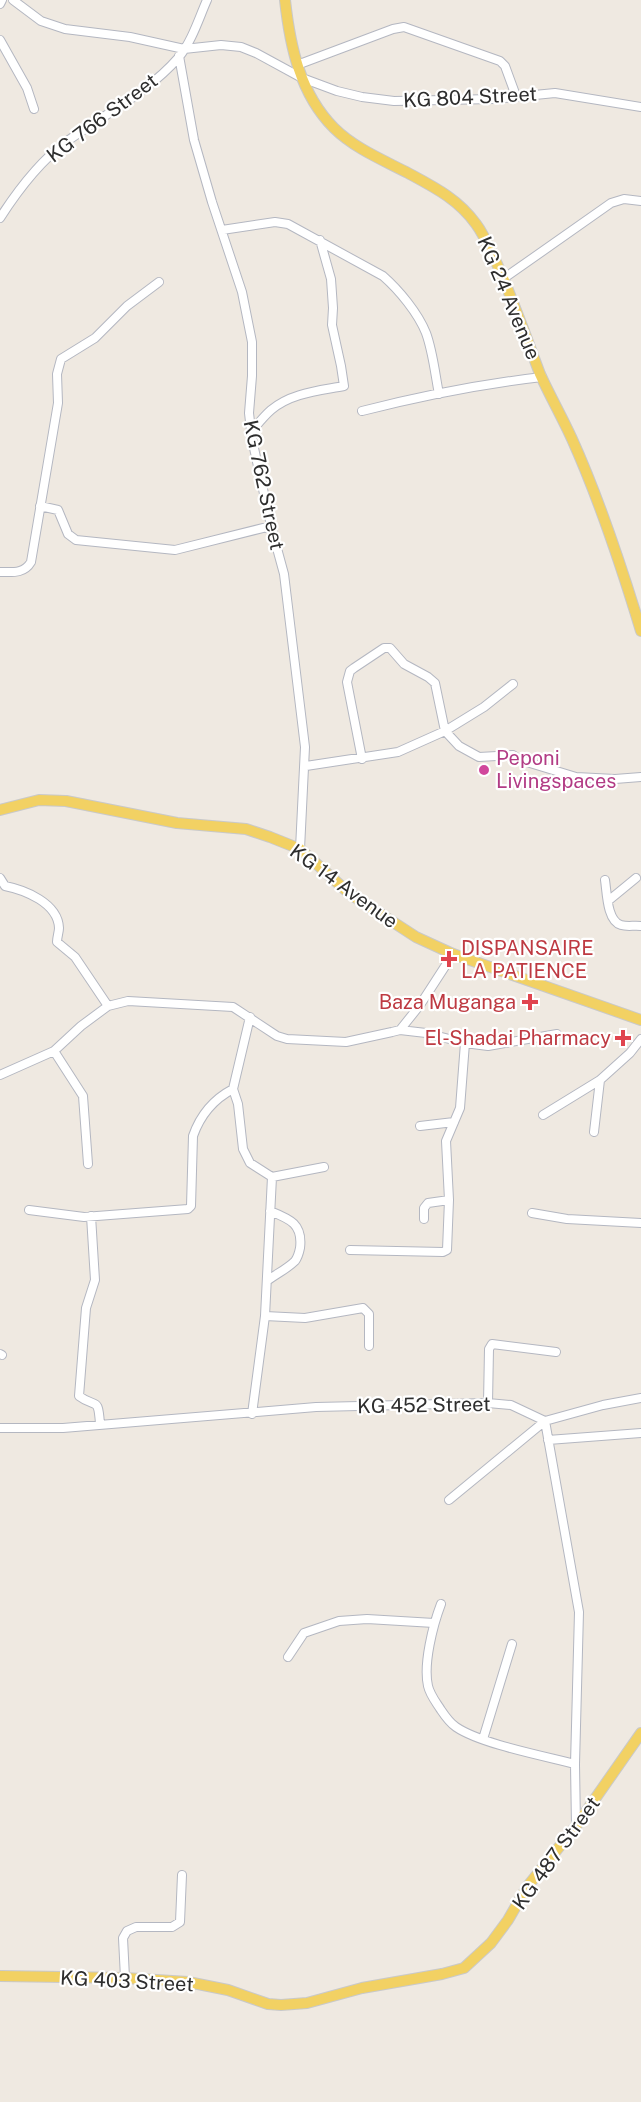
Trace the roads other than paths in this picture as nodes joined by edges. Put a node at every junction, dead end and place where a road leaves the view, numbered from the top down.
1 (3, 0) edge
2 (13, 0) edge
3 (207, 0) edge
4 (285, 0) edge
5 (0, 4) edge
6 (0, 40) edge
7 (182, 52) junction
8 (297, 65) junction
9 (302, 78) junction
10 (516, 96) junction
11 (640, 108) edge
12 (34, 109) dead end
13 (641, 201) edge
14 (0, 218) edge
15 (222, 230) junction
16 (320, 240) junction
17 (503, 279) junction
18 (159, 282) dead end
19 (542, 377) junction
20 (439, 394) junction
21 (362, 411) dead end
22 (251, 432) junction
23 (40, 506) junction
24 (271, 526) junction
25 (0, 572) edge
26 (640, 623) edge
27 (513, 684) dead end
28 (446, 731) junction
29 (362, 759) junction
30 (306, 766) junction
31 (641, 777) edge
32 (0, 810) edge
33 (300, 849) junction
34 (0, 878) edge
35 (636, 878) dead end
36 (605, 880) dead end
37 (608, 901) junction
38 (641, 926) edge
39 (453, 954) junction
40 (108, 1006) junction
41 (250, 1017) junction
42 (641, 1020) edge
43 (400, 1030) junction
44 (557, 1034) dead end
45 (641, 1039) edge
46 (465, 1043) junction
47 (54, 1051) junction
48 (0, 1075) edge
49 (600, 1080) junction
50 (233, 1089) junction
51 (543, 1115) dead end
52 (454, 1122) junction
53 (420, 1126) dead end
54 (594, 1132) dead end
55 (88, 1164) dead end
56 (324, 1167) dead end
57 (272, 1177) junction
58 (449, 1200) junction
59 (29, 1210) dead end
60 (270, 1211) junction
61 (532, 1213) dead end
62 (91, 1216) junction
63 (424, 1219) dead end
64 (641, 1223) edge
65 (350, 1250) dead end
66 (267, 1281) junction
67 (265, 1316) junction
68 (369, 1346) dead end
69 (556, 1352) dead end
70 (641, 1398) edge
71 (488, 1403) junction
72 (252, 1414) junction
73 (545, 1421) junction
74 (100, 1424) junction
75 (0, 1428) edge
76 (641, 1433) edge
77 (548, 1440) junction
78 (449, 1500) dead end
79 (441, 1604) dead end
80 (434, 1623) junction
81 (512, 1644) dead end
82 (288, 1657) dead end
83 (641, 1733) edge
84 (483, 1739) junction
85 (575, 1764) junction
86 (576, 1826) junction
87 (182, 1875) dead end
88 (464, 1968) joint
89 (0, 1976) edge
90 (125, 1978) junction

1 - 5 street
2 - 7 street, KG 804 Street
3 - 7 street, KG 766 Street
4 - 8 main road, KG 24 Avenue
6 - 12 street
7 - 9 street, KG 804 Street
7 - 14 street, KG 766 Street
7 - 15 street, KG 762 Street
8 - 9 main road, KG 24 Avenue
8 - 10 street
9 - 10 street, KG 804 Street
9 - 17 main road, KG 24 Avenue
10 - 11 street, KG 804 Street
13 - 17 street
15 - 16 street
15 - 22 street, KG 762 Street
16 - 20 street
16 - 22 street
17 - 19 main road, KG 24 Avenue
18 - 23 street
19 - 20 street
19 - 26 main road, KG 24 Avenue
20 - 21 street
22 - 24 street, KG 762 Street
23 - 24 street
23 - 25 street
24 - 30 street, KG 762 Street
27 - 28 street
28 - 29 street
28 - 29 street
28 - 31 street
29 - 30 street
30 - 33 street, KG 762 Street
32 - 33 main road, KG 14 Avenue
33 - 39 main road, KG 14 Avenue
34 - 40 street
35 - 37 street
36 - 37 street
37 - 38 street
39 - 42 main road, KG 14 Avenue
39 - 43 street
40 - 41 street
40 - 47 street
41 - 43 street
41 - 50 street
43 - 46 street
44 - 46 street
45 - 49 street
46 - 52 street
47 - 48 street
47 - 55 street
49 - 51 street
49 - 54 street
50 - 57 street
50 - 62 street
52 - 53 street
52 - 58 street
56 - 57 street
57 - 60 street
58 - 63 street
58 - 65 street
59 - 62 street
60 - 66 street
60 - 66 street
61 - 64 street
62 - 74 street
66 - 67 street
67 - 68 street
67 - 72 street
69 - 71 street
70 - 73 street
71 - 72 street, KG 452 Street
71 - 73 street, KG 452 Street
72 - 74 street, KG 452 Street
73 - 77 street
73 - 78 street
74 - 75 street, KG 452 Street
76 - 77 street
77 - 85 street
79 - 80 street
80 - 82 street
80 - 84 street
81 - 84 street
83 - 86 main road, KG 487 Street
84 - 85 street
85 - 86 street
86 - 88 main road, KG 487 Street
87 - 90 street
88 - 90 main road, KG 403 Street
89 - 90 main road, KG 403 Street

